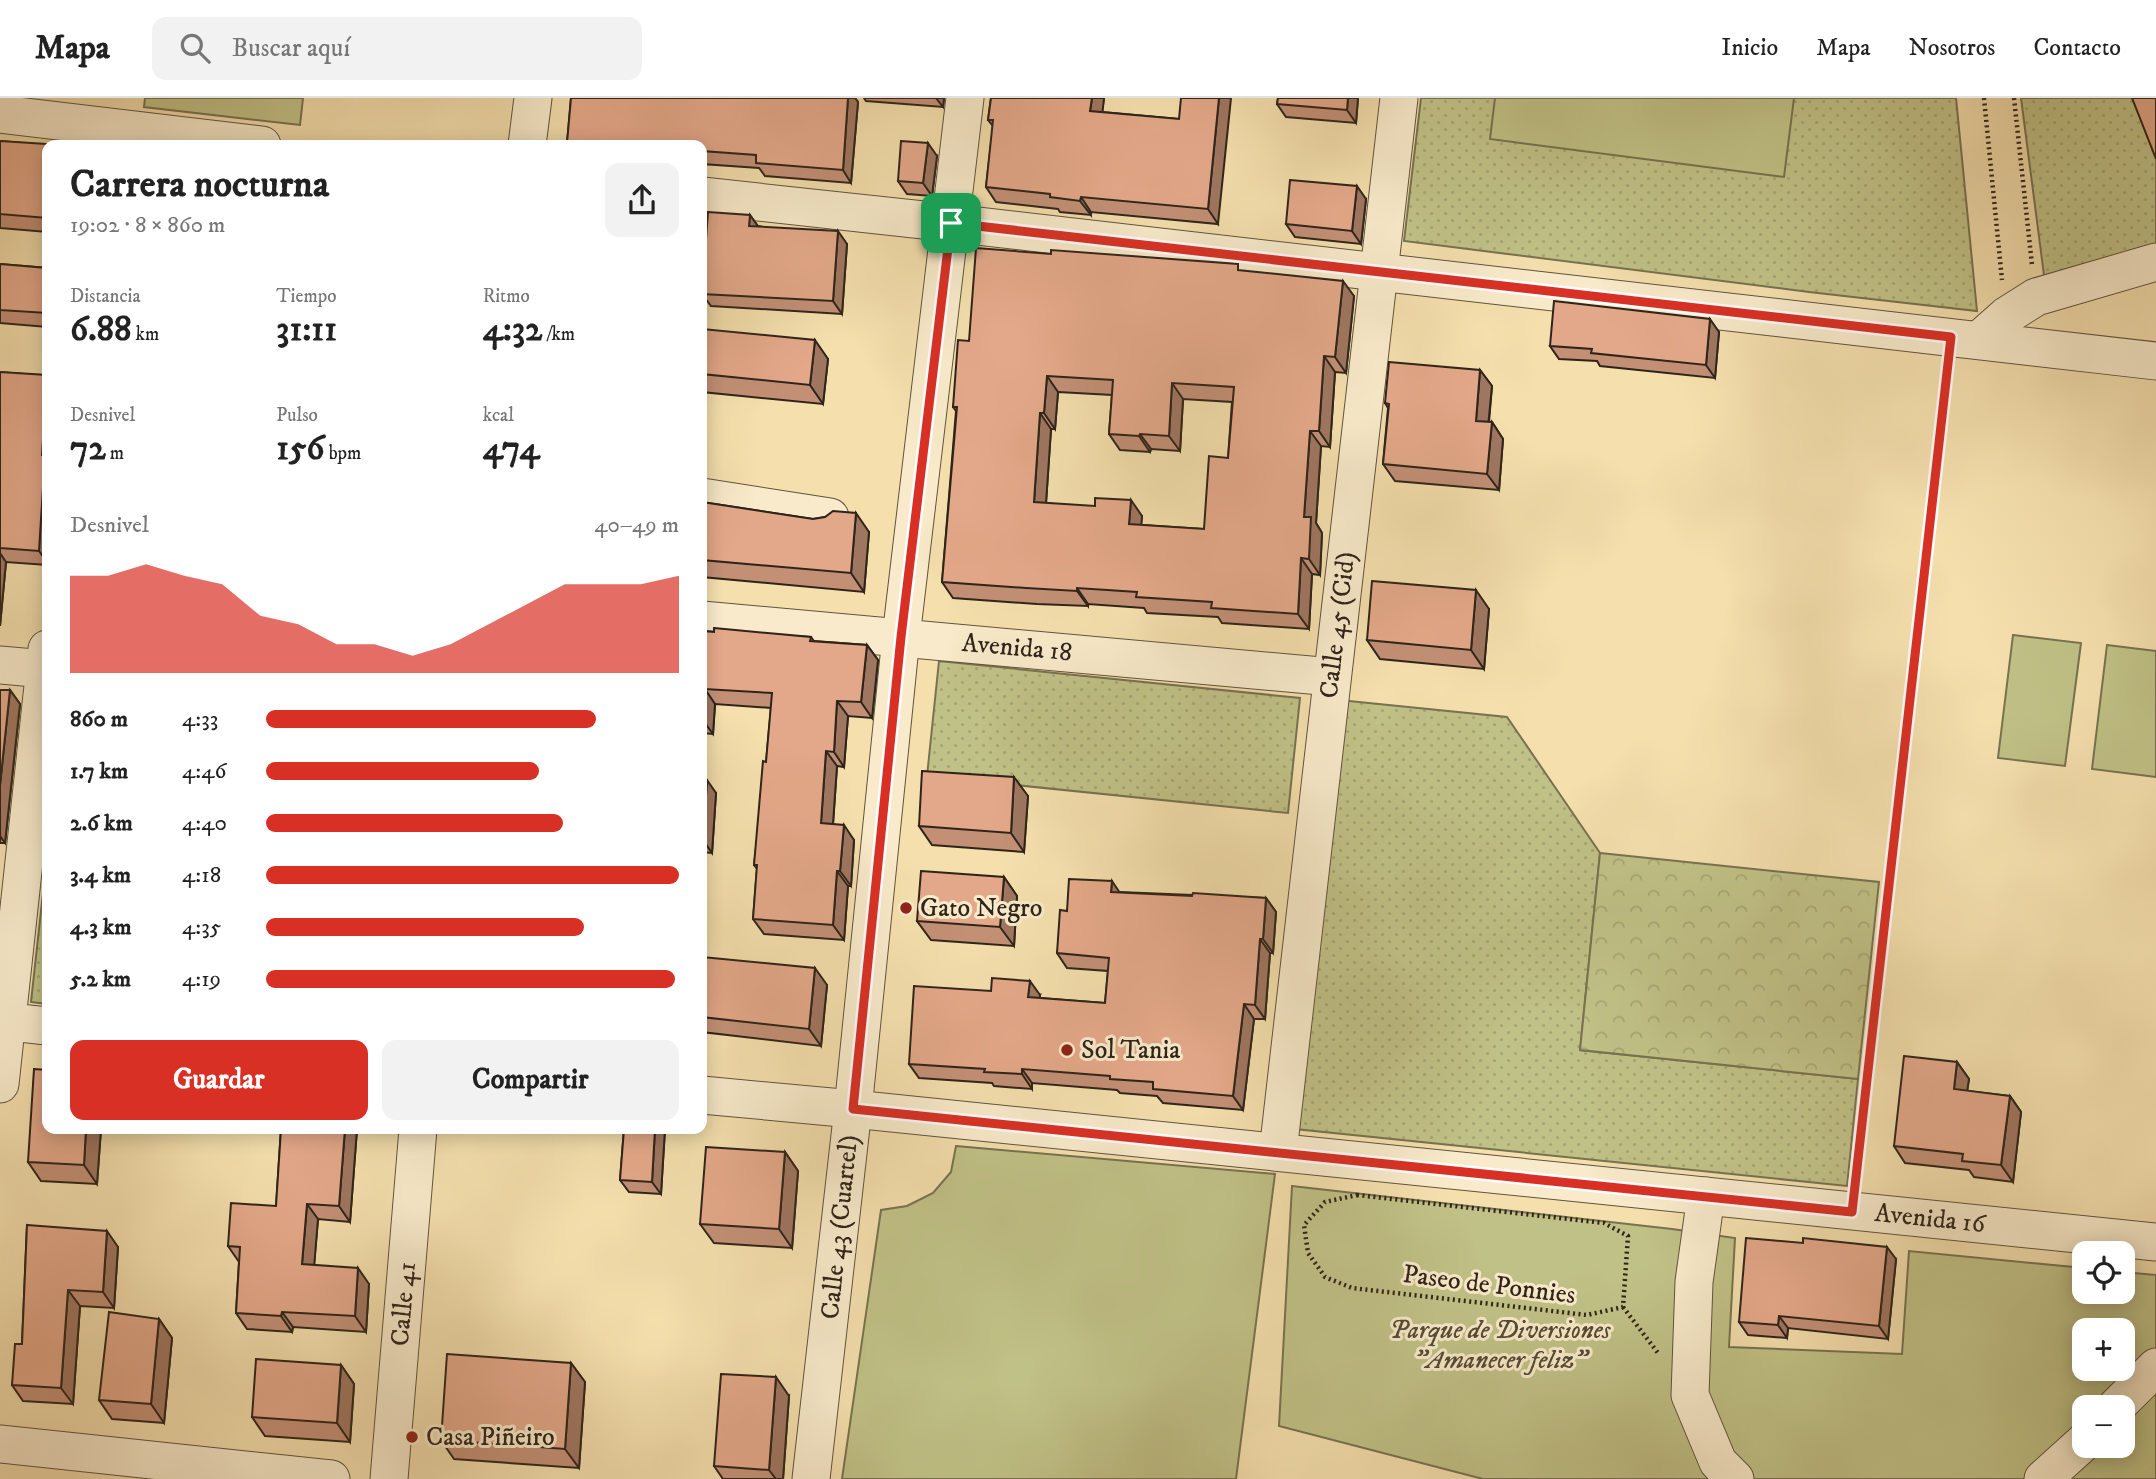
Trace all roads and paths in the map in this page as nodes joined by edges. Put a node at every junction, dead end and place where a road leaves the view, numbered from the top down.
1 (533, 98) edge
2 (965, 98) edge
3 (1399, 98) edge
4 (1984, 98) edge
5 (2014, 98) edge
6 (0, 114) edge
7 (104, 123) edge
8 (226, 140) edge
9 (528, 140) edge
10 (707, 197) edge
11 (951, 223) junction
12 (2156, 262) edge
13 (1379, 272) junction
14 (2021, 307) junction
15 (1965, 339) junction
16 (2156, 360) edge
17 (707, 498) edge
18 (830, 517) edge
19 (707, 620) edge
20 (901, 637) junction
21 (42, 659) edge
22 (0, 664) edge
23 (1332, 677) junction
24 (42, 693) edge
25 (3, 1021) edge
26 (42, 1026) edge
27 (0, 1084) edge
28 (707, 1095) edge
29 (853, 1109) junction
30 (418, 1134) edge
31 (1278, 1152) junction
32 (1706, 1196) junction
33 (1392, 1201) joint
34 (1852, 1212) junction
35 (2156, 1242) edge
36 (2156, 1367) edge
37 (2128, 1395) edge
38 (0, 1444) edge
39 (2072, 1453) edge
40 (331, 1479) edge
41 (389, 1479) edge
42 (811, 1479) edge
43 (1735, 1479) edge
44 (2043, 1479) edge

1 - 9 street
2 - 11 street, Calle 43 (Cuartel)
3 - 13 street, Calle 45 (Cid)
4 - 14 path
5 - 14 path
6 - 7 street
7 - 8 street
10 - 11 street
11 - 13 street
11 - 20 street, Calle 43 (Cuartel)
12 - 14 street
13 - 15 street
13 - 23 street, Calle 45 (Cid)
14 - 15 street
15 - 16 street
15 - 34 path
17 - 18 street
19 - 20 street, Avenida 18
20 - 23 street, Avenida 18
20 - 29 street, Calle 43 (Cuartel)
21 - 22 street
23 - 31 street, Calle 45 (Cid)
24 - 25 street
25 - 26 street
25 - 27 street
28 - 29 street, Avenida 16
29 - 31 street, Avenida 16
29 - 42 street, Calle 43 (Cuartel)
30 - 41 street, Calle 41
31 - 32 street, Avenida 16
32 - 34 street, Avenida 16
32 - 43 street
33 - 33 path, Paseo de Ponnies
34 - 35 street, Avenida 16
36 - 37 street
38 - 40 street
39 - 44 street

